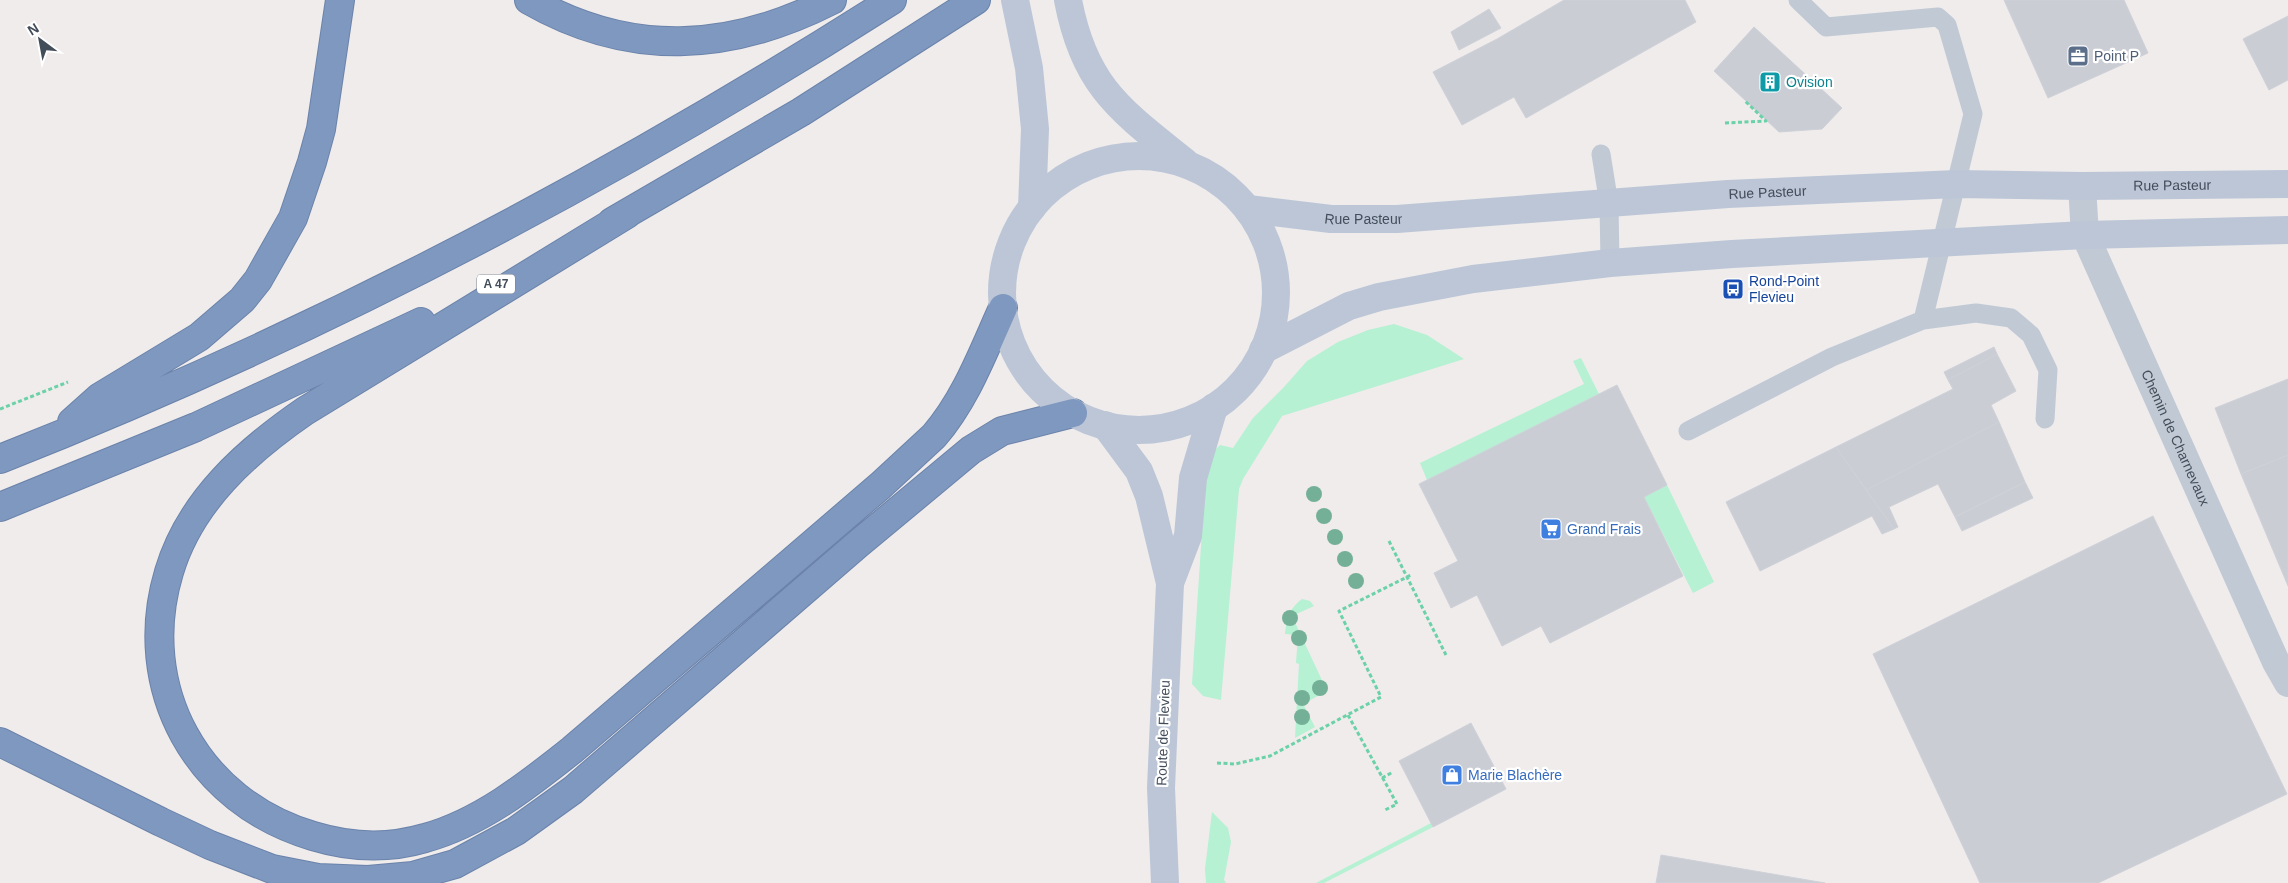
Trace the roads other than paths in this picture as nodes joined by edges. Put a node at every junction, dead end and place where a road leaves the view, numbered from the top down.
1 (340, 0) edge
2 (529, 0) edge
3 (832, 0) edge
4 (892, 0) edge
5 (1015, 0) edge
6 (1068, 0) edge
7 (1798, 0) edge
8 (970, 4) edge
9 (1602, 154) dead end
10 (1190, 166) junction
11 (1957, 184) junction
12 (2288, 184) edge
13 (2082, 186) junction
14 (1609, 204) junction
15 (1032, 208) junction
16 (1248, 210) junction
17 (627, 214) junction
18 (2288, 230) edge
19 (2085, 235) junction
20 (1943, 243) junction
21 (1610, 263) junction
22 (1003, 308) junction
23 (1923, 320) junction
24 (1263, 350) junction
25 (1214, 407) junction
26 (1073, 413) junction
27 (2045, 419) dead end
28 (1105, 425) junction
29 (1688, 431) dead end
30 (56, 437) junction
31 (0, 459) edge
32 (0, 508) edge
33 (1170, 583) junction
34 (2288, 683) edge
35 (0, 742) edge
36 (1165, 883) edge

1 - 30 highway
2 - 3 highway
4 - 30 highway
5 - 15 main road
6 - 10 main road
7 - 11 lane
8 - 17 highway, A 47
9 - 14 lane
10 - 15 main road
10 - 16 main road
11 - 13 main road, Rue Pasteur
11 - 14 main road, Rue Pasteur
11 - 20 lane
12 - 13 main road, Rue Pasteur
13 - 19 street, Chemin de Charnevaux
14 - 16 main road, Rue Pasteur
14 - 21 lane
15 - 22 main road
16 - 24 main road
17 - 22 highway
17 - 32 highway, A 47
18 - 19 main road
19 - 20 main road
19 - 34 street, Chemin de Charnevaux
20 - 21 main road
20 - 23 lane
21 - 24 main road
22 - 26 main road
23 - 27 lane
23 - 29 lane
24 - 25 main road
25 - 28 main road
25 - 33 main road, Route de Flevieu
26 - 28 main road
26 - 35 highway
28 - 33 main road, Route de Flevieu
30 - 31 highway
33 - 36 main road, Route de Flevieu

